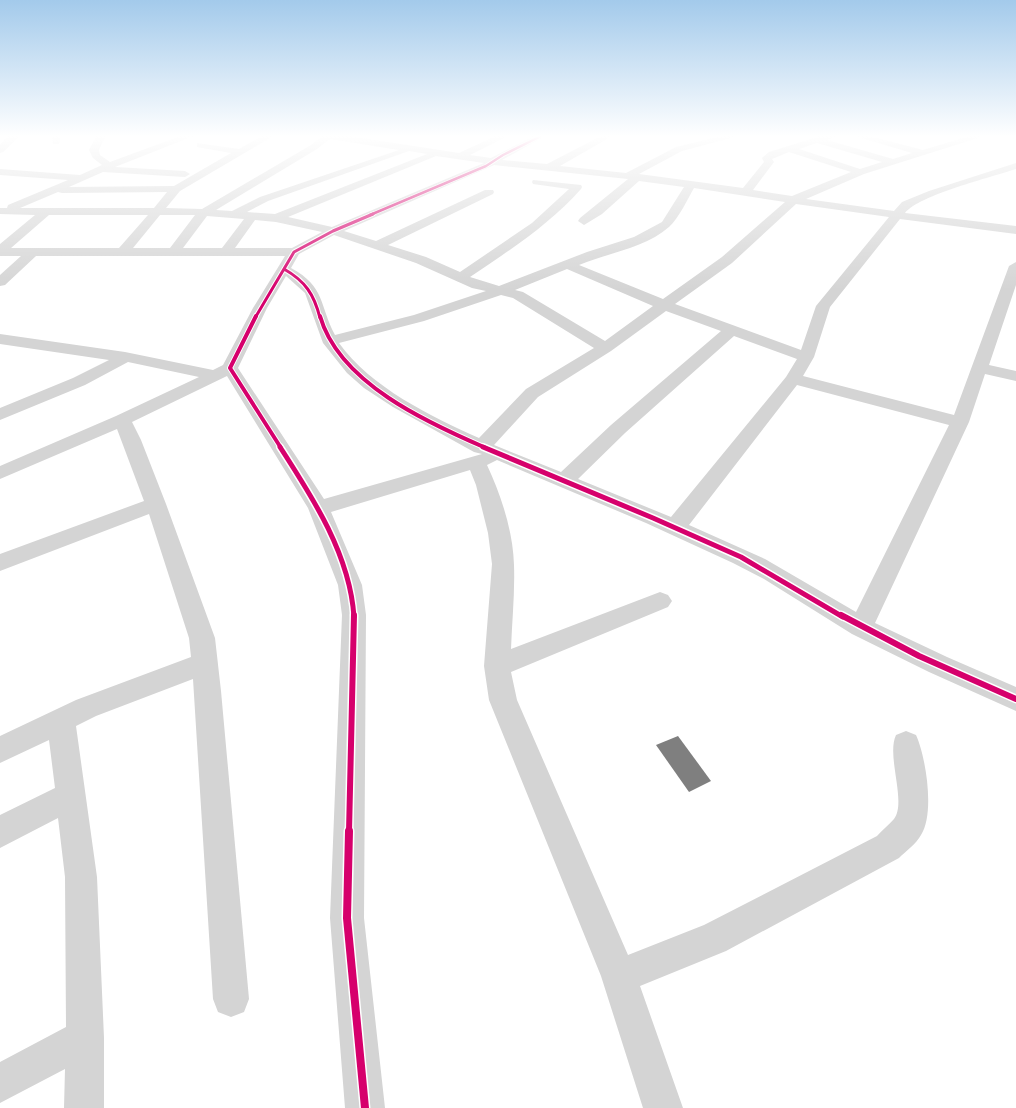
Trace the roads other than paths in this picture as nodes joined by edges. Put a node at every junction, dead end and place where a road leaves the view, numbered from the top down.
1 (61, 187) edge
2 (180, 187) edge
3 (245, 187) edge
4 (299, 187) edge
5 (354, 187) edge
6 (437, 187) edge
7 (578, 187) edge
8 (622, 187) edge
9 (685, 187) edge
10 (723, 187) edge
11 (750, 187) edge
12 (825, 187) edge
13 (952, 187) edge
14 (176, 189) junction
15 (602, 190) dead end
16 (51, 191) junction
17 (618, 191) junction
18 (489, 192) dead end
19 (746, 192) junction
20 (793, 200) junction
21 (46, 211) junction
22 (157, 211) junction
23 (1, 212) edge
24 (204, 212) junction
25 (236, 213) junction
26 (253, 215) junction
27 (896, 216) junction
28 (276, 218) junction
29 (584, 221) dead end
30 (1016, 230) edge
31 (333, 231) junction
32 (375, 246) junction
33 (0, 251) edge
34 (33, 252) junction
35 (174, 252) junction
36 (226, 252) junction
37 (122, 253) junction
38 (289, 260) junction
39 (568, 265) junction
40 (1016, 266) edge
41 (460, 278) junction
42 (0, 282) edge
43 (504, 290) junction
44 (664, 306) junction
45 (731, 331) junction
46 (0, 339) edge
47 (330, 342) junction
48 (605, 348) junction
49 (125, 357) junction
50 (806, 357) junction
51 (979, 368) junction
52 (223, 371) junction
53 (1016, 376) edge
54 (793, 379) junction
55 (0, 415) edge
56 (122, 420) junction
57 (960, 422) junction
58 (485, 455) junction
59 (0, 473) edge
60 (564, 481) junction
61 (156, 504) junction
62 (319, 508) junction
63 (675, 527) junction
64 (0, 563) edge
65 (660, 601) dead end
66 (861, 627) junction
67 (205, 663) junction
68 (497, 666) junction
69 (1016, 699) edge
70 (61, 720) junction
71 (906, 744) dead end
72 (0, 750) edge
73 (69, 796) junction
74 (0, 832) edge
75 (619, 976) junction
76 (231, 999) dead end
77 (85, 1038) junction
78 (0, 1083) edge
79 (84, 1108) edge
80 (365, 1108) edge
81 (662, 1108) edge

1 - 16 street
2 - 14 street
3 - 24 street
4 - 25 street
5 - 28 street
6 - 31 street
7 - 41 street
8 - 17 street
9 - 39 street
10 - 19 street
11 - 19 street
12 - 20 street
13 - 27 street
14 - 16 street
14 - 22 street
15 - 17 street
16 - 23 street
17 - 29 street
18 - 32 street
19 - 20 street
20 - 27 street
20 - 44 street
21 - 22 street
21 - 23 street
21 - 33 street
22 - 24 street
22 - 37 street
24 - 25 street
24 - 35 street
25 - 26 street
26 - 28 street
26 - 36 street
27 - 30 street
27 - 50 street
28 - 31 street
31 - 32 street
31 - 38 street
32 - 41 street
33 - 34 street
34 - 37 street
34 - 42 street
35 - 36 street
35 - 37 street
36 - 38 street
38 - 47 street
38 - 52 street
39 - 43 street
39 - 44 street
40 - 51 street
41 - 43 street
43 - 47 street
43 - 48 street
44 - 45 street
44 - 48 street
45 - 50 street
45 - 60 street
46 - 49 street
47 - 58 street
48 - 58 street
49 - 52 street
49 - 55 street
50 - 54 street
51 - 53 street
51 - 57 street
52 - 56 street
52 - 62 street
54 - 57 street
54 - 63 street
56 - 59 street
56 - 61 street
57 - 66 street
58 - 60 street
58 - 62 street
58 - 68 street
60 - 63 street
61 - 64 street
61 - 67 street
62 - 80 street
63 - 66 street
65 - 68 street
66 - 69 street
67 - 70 street
67 - 76 street
68 - 75 street
70 - 72 street
70 - 73 street
71 - 75 street
73 - 74 street
73 - 77 street
75 - 81 street
77 - 78 street
77 - 79 street

